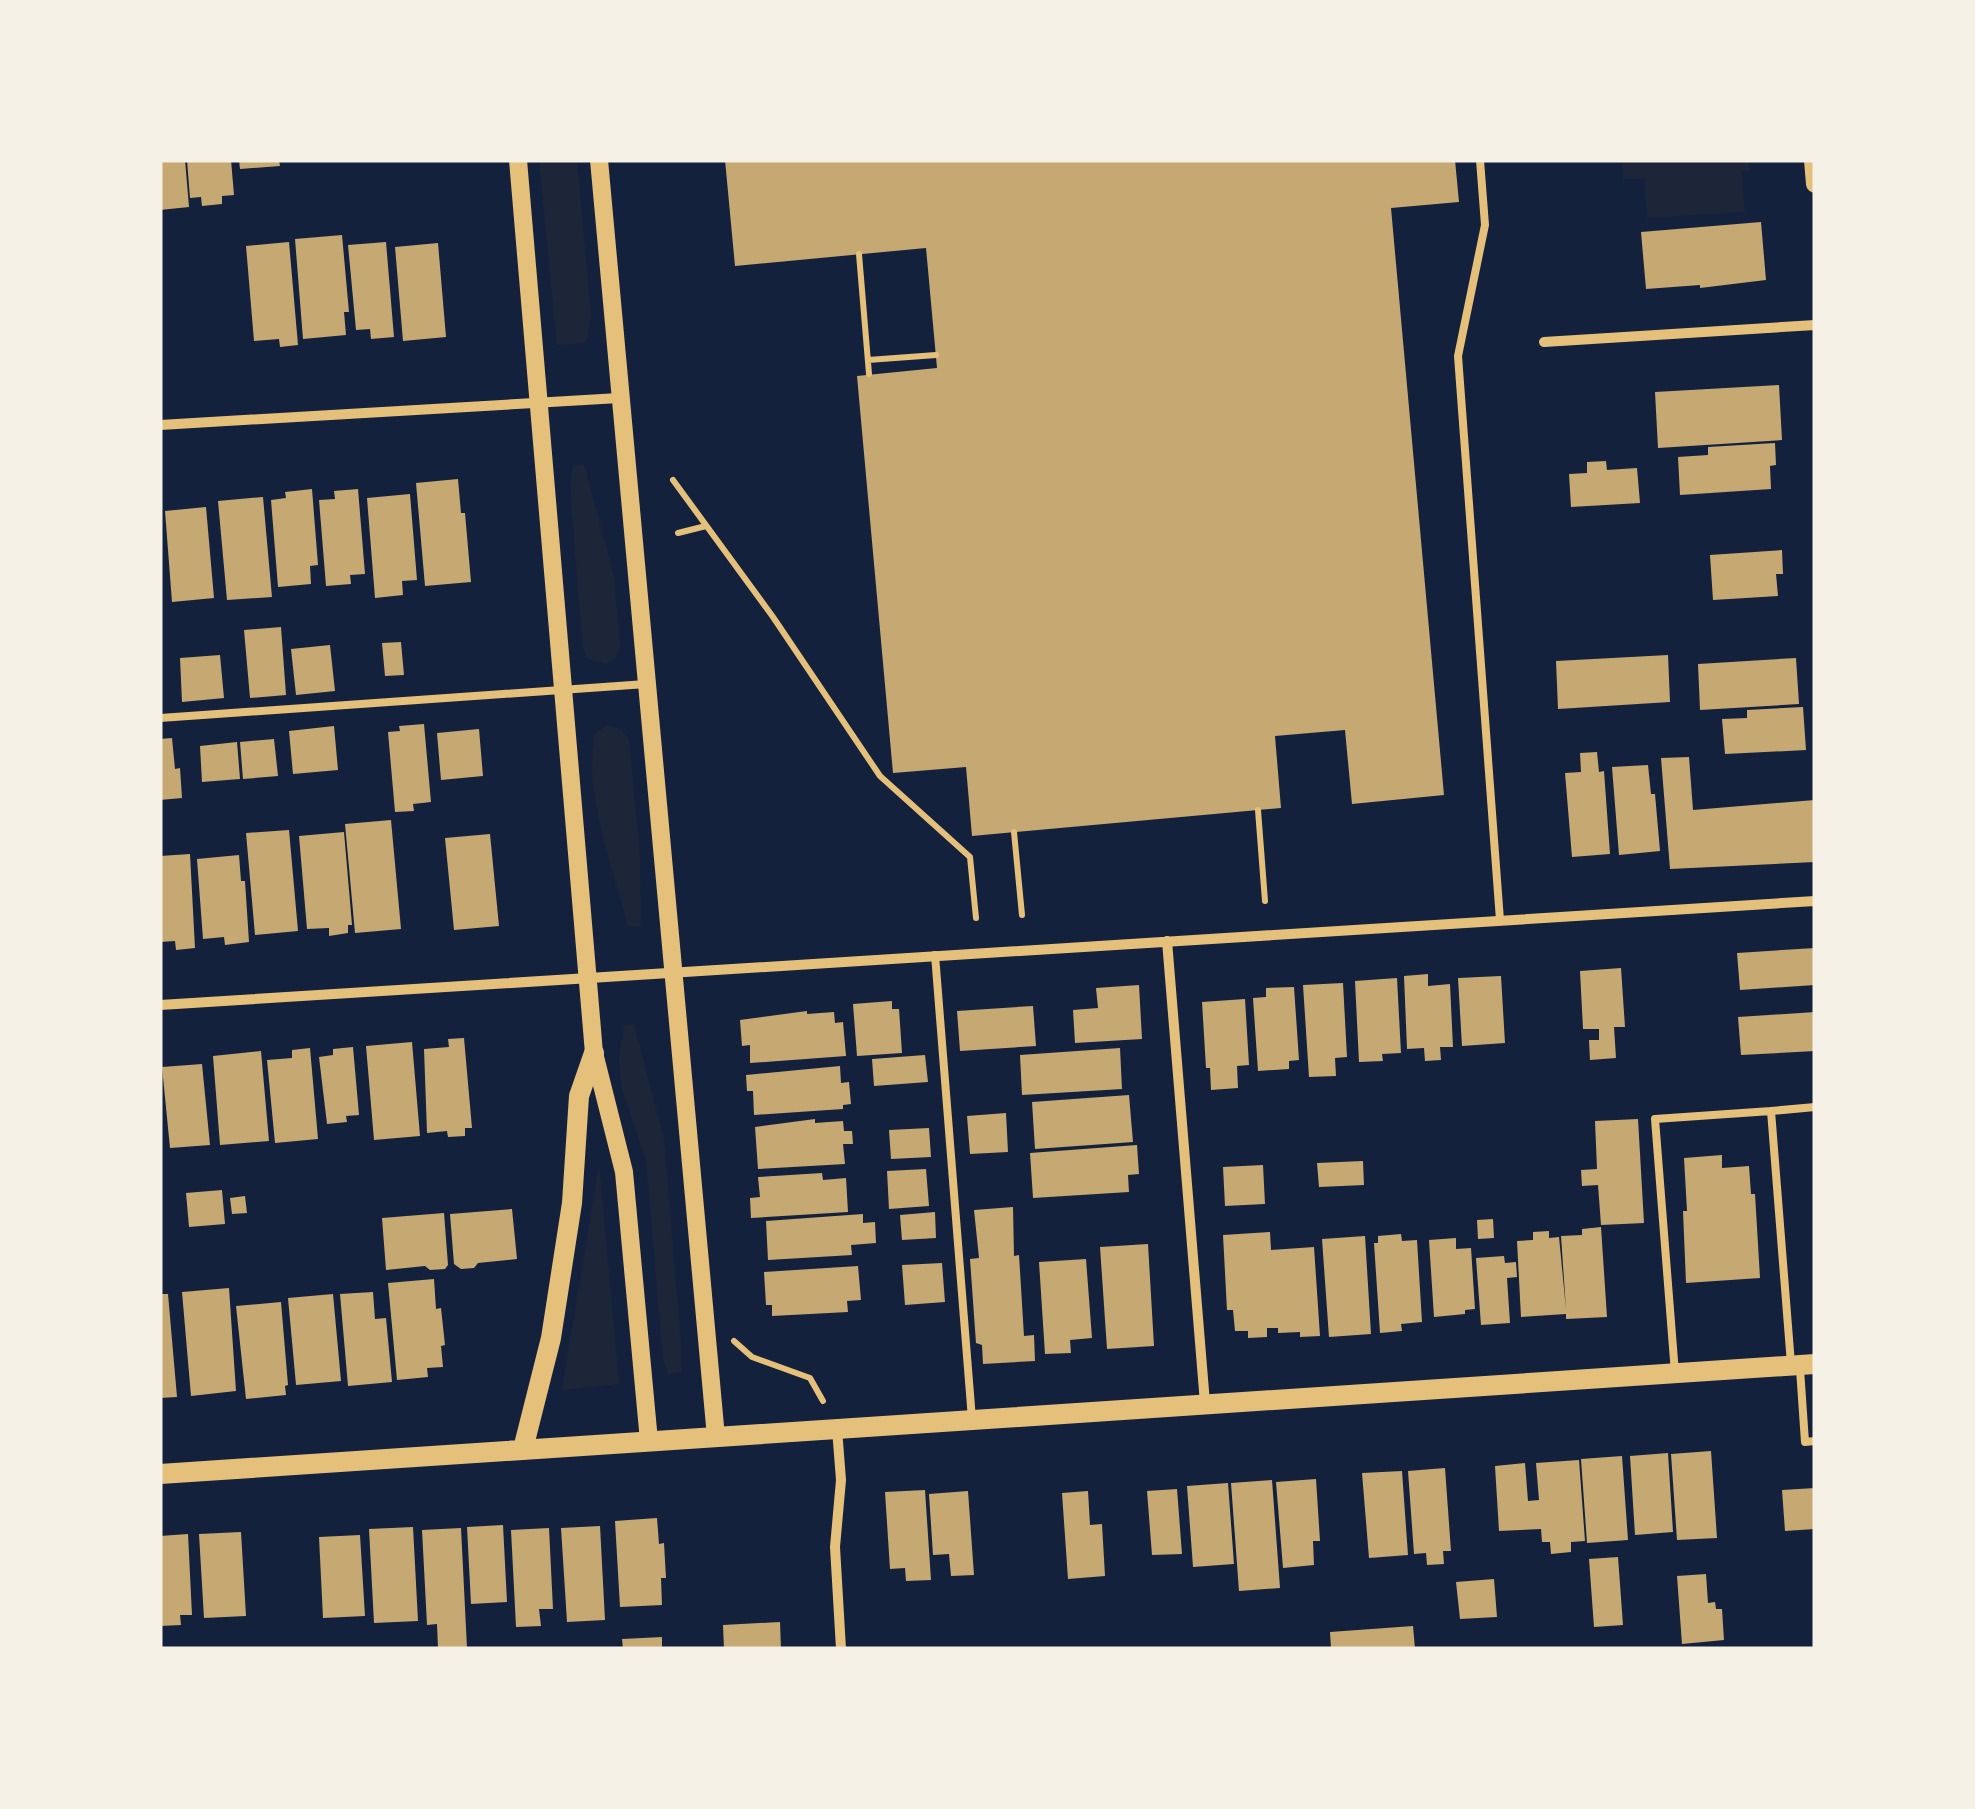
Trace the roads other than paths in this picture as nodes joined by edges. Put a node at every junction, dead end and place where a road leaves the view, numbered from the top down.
1 (518, 160) edge
2 (599, 160) edge
3 (1480, 160) edge
4 (1813, 160) edge
5 (1815, 184) edge
6 (1815, 325) edge
7 (1544, 342) dead end
8 (619, 398) junction
9 (539, 403) junction
10 (160, 425) edge
11 (646, 684) junction
12 (564, 691) junction
13 (160, 718) edge
14 (1815, 901) edge
15 (1500, 920) junction
16 (1167, 941) junction
17 (935, 954) junction
18 (673, 971) junction
19 (590, 977) junction
20 (160, 1004) edge
21 (594, 1053) junction
22 (1815, 1107) edge
23 (1772, 1111) junction
24 (1802, 1364) edge
25 (1676, 1373) junction
26 (1206, 1403) junction
27 (972, 1419) junction
28 (838, 1429) junction
29 (716, 1437) junction
30 (648, 1441) junction
31 (1815, 1441) edge
32 (523, 1449) junction
33 (160, 1474) edge
34 (841, 1649) edge

1 - 9 street
2 - 8 street
3 - 15 lane
4 - 5 street
6 - 7 street
8 - 9 street
8 - 11 street
9 - 10 street
9 - 12 street
11 - 12 lane
11 - 18 street
12 - 13 lane
12 - 19 street
14 - 15 street
15 - 16 street
16 - 17 street
16 - 26 street
17 - 18 street
17 - 27 lane
18 - 19 street
18 - 29 street
19 - 20 street
19 - 21 street
21 - 30 street
21 - 32 main road
22 - 23 lane
23 - 24 lane
23 - 25 lane
24 - 25 main road
24 - 31 lane
25 - 26 main road
26 - 27 main road
27 - 28 main road
28 - 29 main road
28 - 34 street
29 - 30 main road
30 - 32 main road
32 - 33 main road

